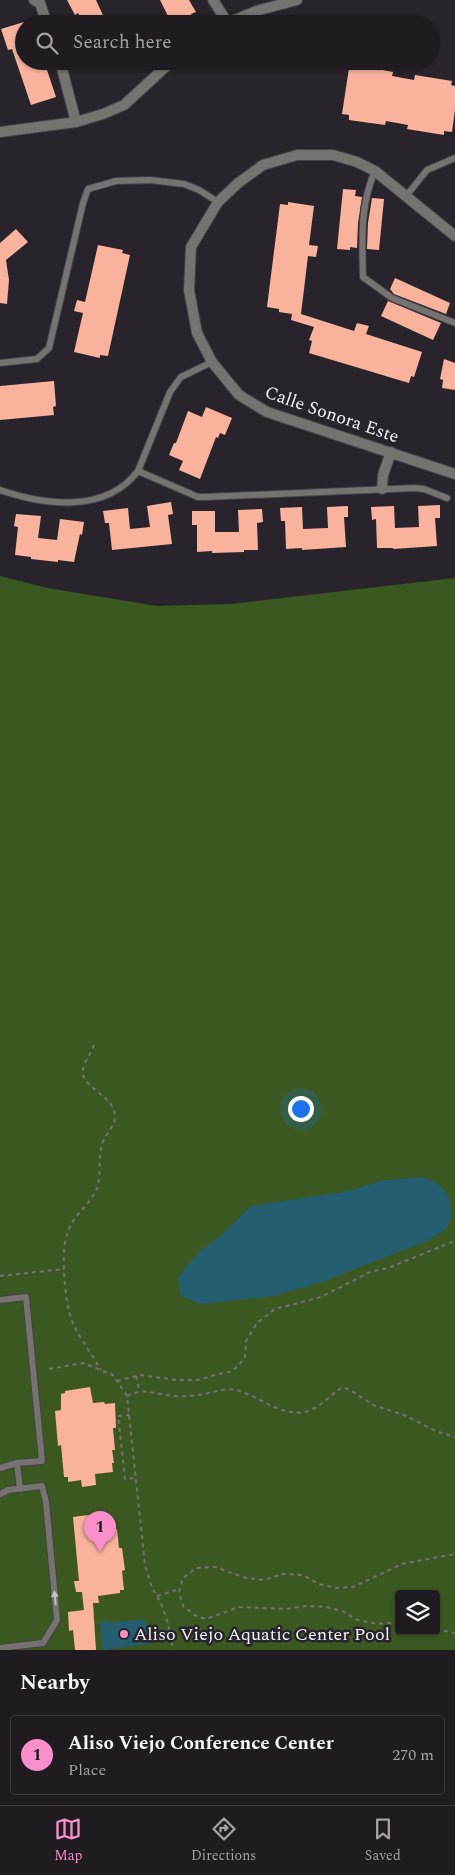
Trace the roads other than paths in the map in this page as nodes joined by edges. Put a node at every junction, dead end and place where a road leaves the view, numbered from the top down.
1 (34, 0) edge
2 (213, 0) edge
3 (297, 0) edge
4 (44, 15) edge
5 (221, 15) edge
6 (246, 15) edge
7 (62, 70) edge
8 (162, 70) edge
9 (76, 122) junction
10 (0, 132) edge
11 (455, 158) edge
12 (375, 171) junction
13 (406, 195) junction
14 (218, 202) junction
15 (455, 236) edge
16 (455, 323) edge
17 (212, 362) junction
18 (0, 363) edge
19 (391, 452) junction
20 (138, 471) junction
21 (455, 474) edge
22 (382, 489) junction
23 (0, 490) edge
24 (447, 498) dead end
25 (0, 1300) edge
26 (17, 1463) junction
27 (0, 1468) edge
28 (20, 1488) junction
29 (0, 1494) edge
30 (0, 1648) edge

1 - 4 street
2 - 5 street
3 - 6 street
7 - 9 street
8 - 9 street
9 - 10 street
11 - 13 lane
12 - 13 street
12 - 14 street
12 - 16 lane
13 - 15 street
14 - 17 street, Calle Sonora Este
14 - 18 lane
17 - 19 street, Calle Sonora Este
17 - 20 lane
19 - 21 street, Calle Sonora Este
19 - 22 street
20 - 22 lane
20 - 23 lane
22 - 24 lane
25 - 26 lane
26 - 27 lane
26 - 28 lane
28 - 29 lane
30 -> 28 lane

